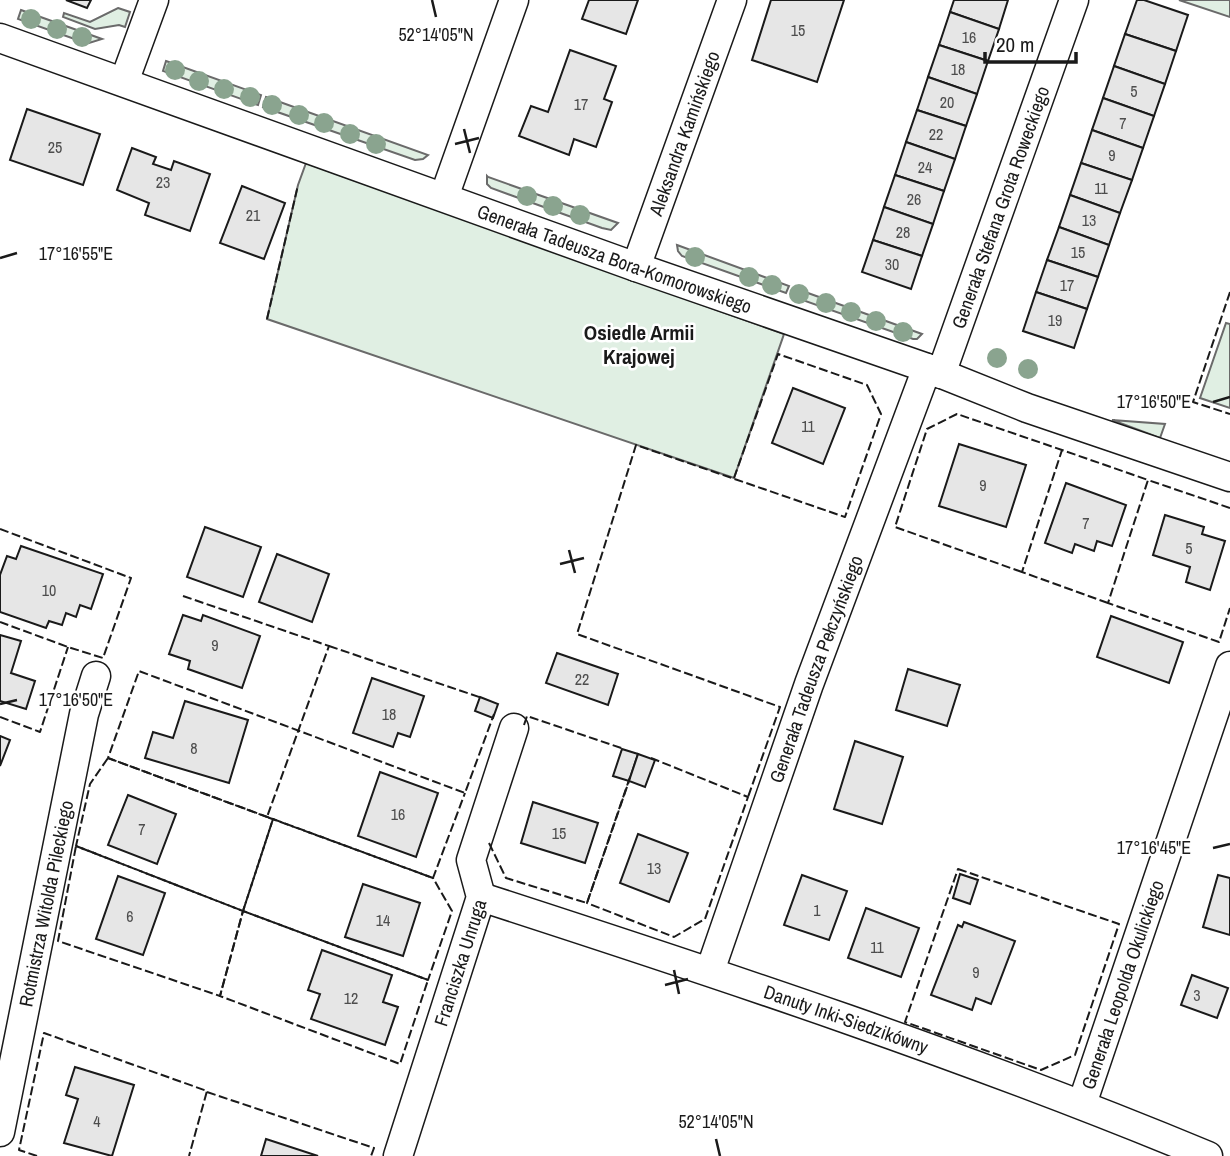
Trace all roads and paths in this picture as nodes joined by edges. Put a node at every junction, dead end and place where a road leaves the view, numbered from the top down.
1 (154, 0) edge
2 (514, 0) edge
3 (732, 0) edge
4 (1074, 0) edge
5 (0, 38) edge
6 (124, 82) junction
7 (444, 197) junction
8 (636, 267) junction
9 (934, 371) junction
10 (1230, 477) edge
11 (1230, 666) edge
12 (96, 676) dead end
13 (514, 728) dead end
14 (481, 897) junction
15 (710, 971) junction
16 (1082, 1104) junction
17 (0, 1132) edge
18 (398, 1156) edge
19 (1208, 1156) edge

1 - 6 street
2 - 7 street
3 - 8 street, Aleksandra Kamińskiego
4 - 9 street, Generała Stefana Grota Roweckiego
5 - 6 street, Generała Tadeusza Bora-Komorowskiego
6 - 7 street, Generała Tadeusza Bora-Komorowskiego
7 - 8 street, Generała Tadeusza Bora-Komorowskiego
8 - 9 street, Generała Tadeusza Bora-Komorowskiego
9 - 10 street, Generała Tadeusza Bora-Komorowskiego
9 - 15 street, Generała Tadeusza Pełczyńskiego
11 - 16 street, Generała Leopolda Okulickiego
12 - 17 street, Rotmistrza Witolda Pileckiego
13 - 14 street, Franciszka Unruga
14 - 15 street, Danuty Inki-Siedzikówny
14 - 18 street, Franciszka Unruga
15 - 16 street, Danuty Inki-Siedzikówny
16 - 19 street, Danuty Inki-Siedzikówny

